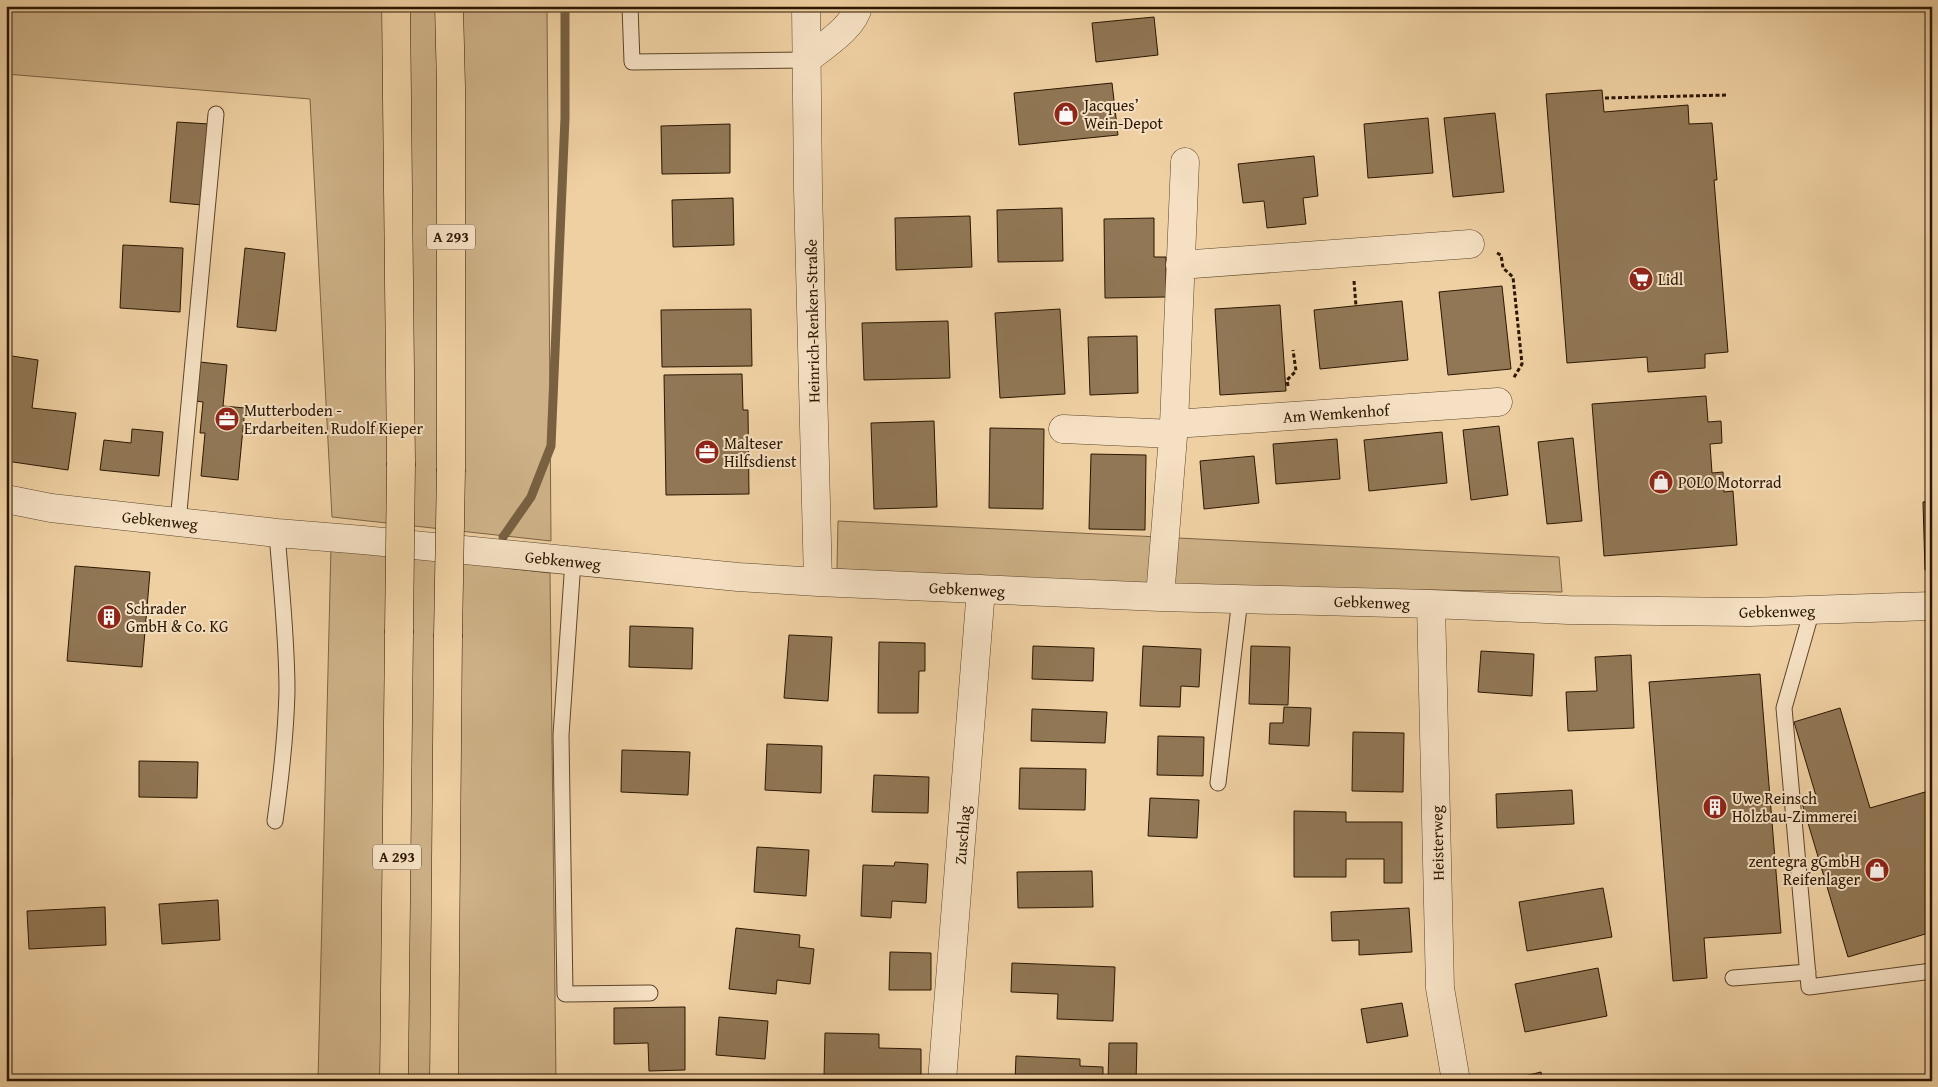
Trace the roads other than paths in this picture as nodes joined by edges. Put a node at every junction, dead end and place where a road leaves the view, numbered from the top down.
1 (396, 6) edge
2 (449, 6) edge
3 (630, 6) edge
4 (806, 6) edge
5 (858, 6) edge
6 (806, 60) junction
7 (216, 114) dead end
8 (1185, 162) dead end
9 (1470, 244) road end
10 (1180, 265) junction
11 (1498, 402) road end
12 (1063, 429) dead end
13 (1174, 429) junction
14 (6, 499) edge
15 (178, 522) junction
16 (277, 533) junction
17 (573, 561) junction
18 (818, 582) junction
19 (981, 589) junction
20 (1160, 597) junction
21 (1240, 599) junction
22 (1431, 604) junction
23 (1932, 606) edge
24 (1812, 610) junction
25 (1218, 783) dead end
26 (275, 821) dead end
27 (1932, 971) edge
28 (1808, 972) junction
29 (1733, 978) dead end
30 (650, 993) dead end
31 (394, 1081) edge
32 (444, 1081) edge
33 (942, 1081) edge
34 (1456, 1081) edge

1 - 31 highway, A 293, bridge
2 - 32 highway, A 293, bridge
3 - 6 lane
4 - 6 street, Heinrich-Renken-Straße
5 - 6 street
6 - 18 street, Heinrich-Renken-Straße
7 - 15 lane
8 - 10 street
9 - 10 street
10 - 13 street
11 - 13 street, Am Wemkenhof
12 - 13 street, Am Wemkenhof
13 - 20 street
14 - 15 street, Gebkenweg
15 - 16 street, Gebkenweg
16 - 17 street, Gebkenweg
16 - 26 lane
17 - 18 street, Gebkenweg
17 - 30 lane
18 - 19 street, Gebkenweg
19 - 20 street, Gebkenweg
19 - 33 street, Zuschlag
20 - 21 street, Gebkenweg
21 - 22 street, Gebkenweg
21 - 25 lane
22 - 24 street, Gebkenweg
22 - 34 street, Heisterweg
23 - 24 street, Gebkenweg
24 - 28 lane
27 - 28 lane
28 - 29 lane

